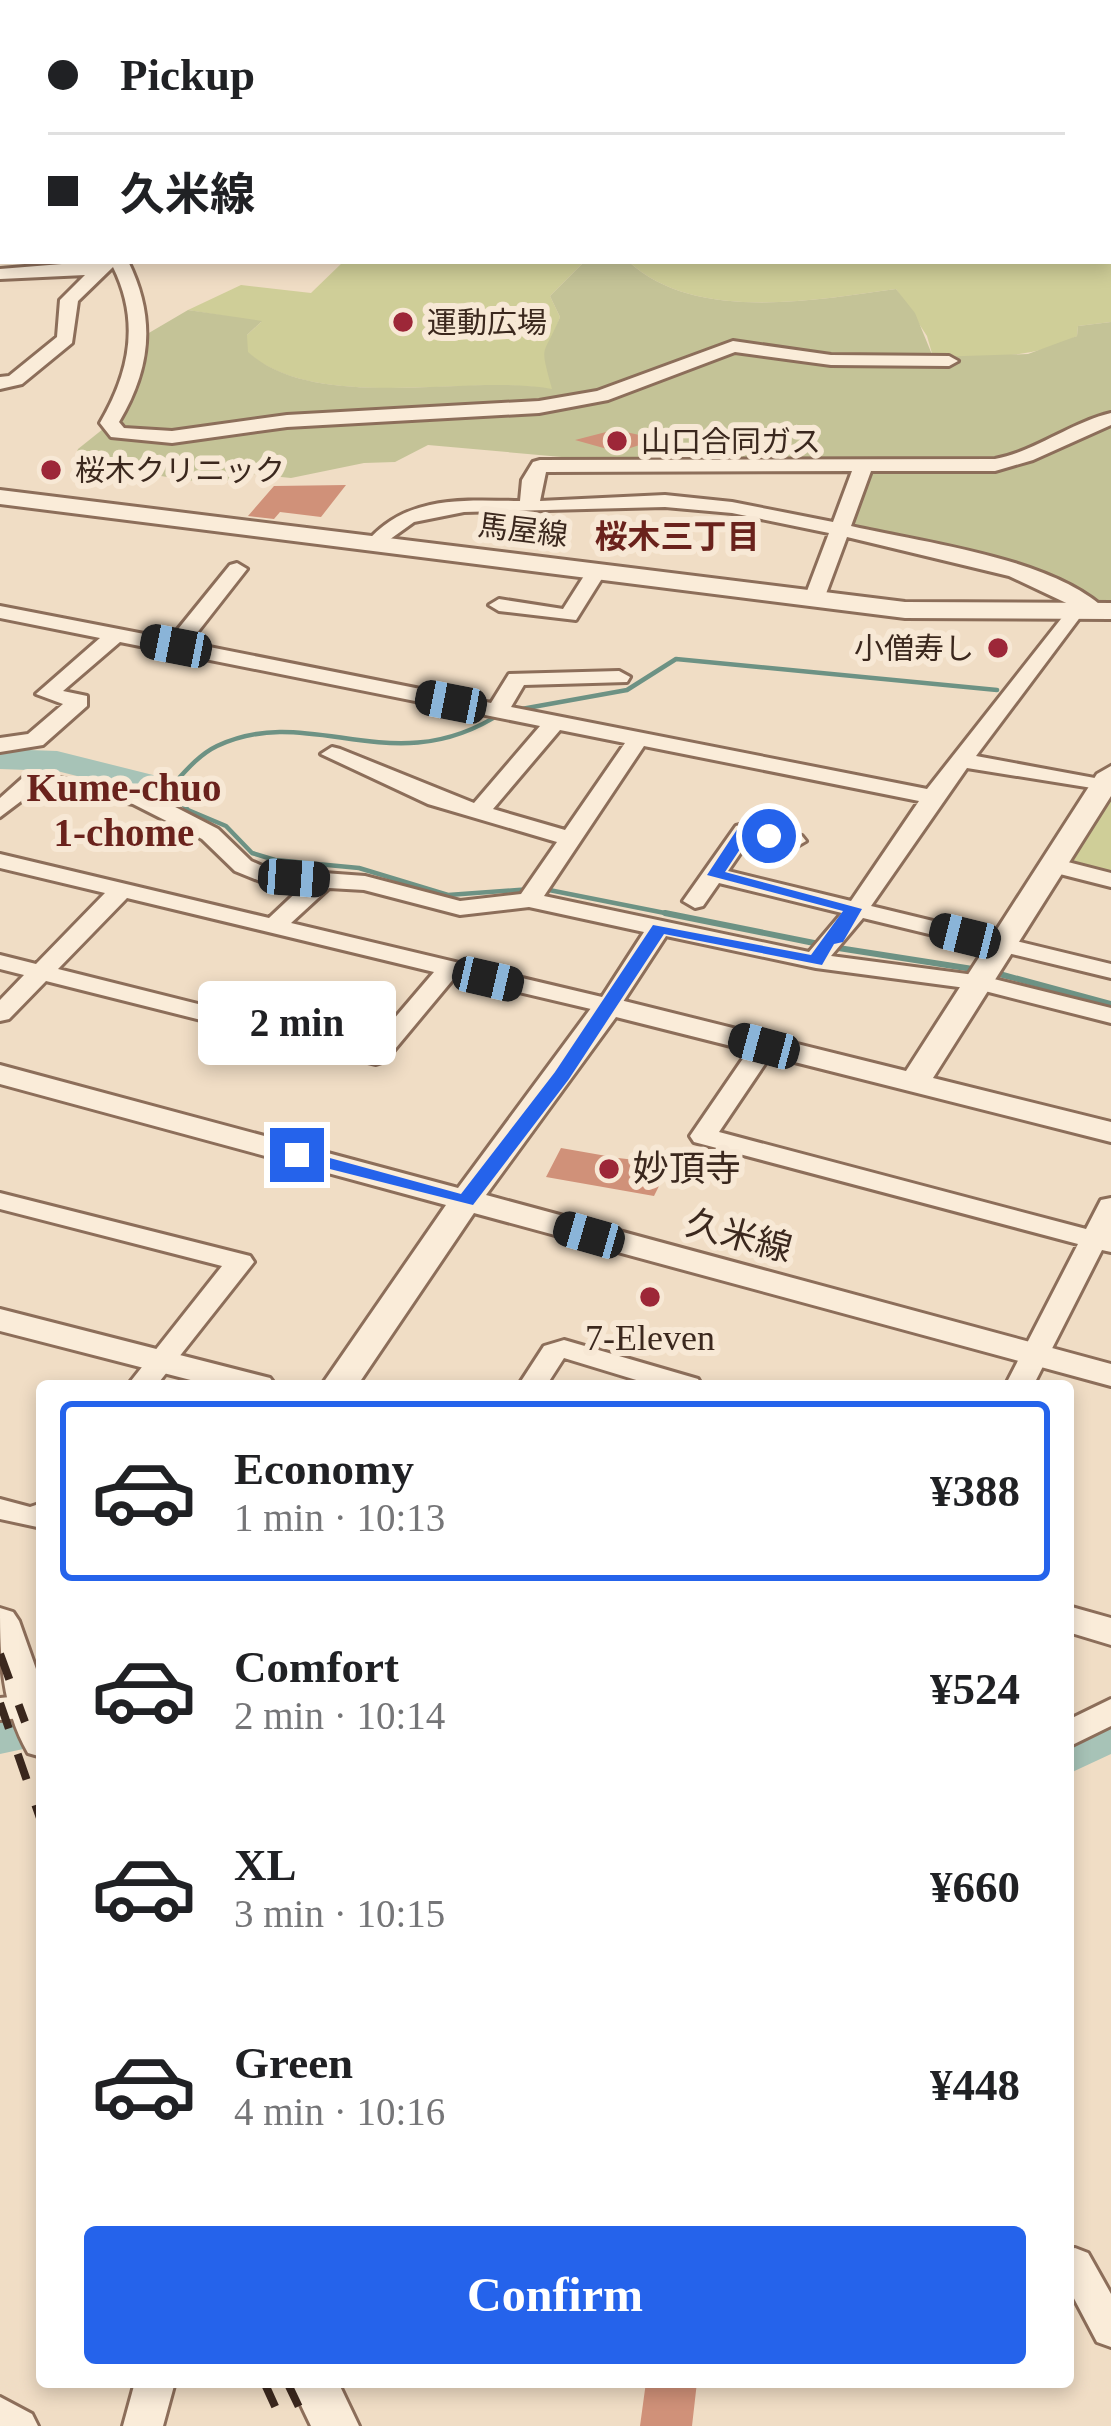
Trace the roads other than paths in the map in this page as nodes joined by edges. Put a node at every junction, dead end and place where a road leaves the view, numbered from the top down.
1 (120, 264) edge
2 (103, 265) edge
3 (0, 274) edge
4 (949, 361) dead end
5 (0, 383) edge
6 (1111, 419) edge
7 (863, 467) junction
8 (0, 497) edge
9 (529, 507) junction
10 (840, 530) junction
11 (375, 544) junction
12 (237, 569) dead end
13 (596, 572) junction
14 (814, 599) junction
15 (499, 605) dead end
16 (0, 612) edge
17 (1094, 612) edge
18 (116, 635) junction
19 (176, 646) junction
20 (619, 677) dead end
21 (496, 711) junction
22 (555, 722) junction
23 (639, 738) junction
24 (0, 745) edge
25 (332, 754) dead end
26 (961, 760) junction
27 (1109, 782) edge
28 (932, 797) junction
29 (0, 810) edge
30 (480, 810) junction
31 (572, 839) junction
32 (794, 841) dead end
33 (0, 861) edge
34 (1056, 866) junction
35 (715, 875) junction
36 (323, 880) junction
37 (1111, 880) edge
38 (122, 890) junction
39 (529, 900) junction
40 (695, 901) dead end
41 (853, 909) junction
42 (273, 927) junction
43 (659, 928) junction
44 (1002, 945) junction
45 (816, 961) junction
46 (0, 962) edge
47 (448, 970) junction
48 (1110, 970) edge
49 (39, 971) junction
50 (982, 983) junction
51 (608, 1006) junction
52 (0, 1014) edge
53 (1111, 1016) edge
54 (764, 1046) junction
55 (0, 1075) edge
56 (914, 1083) junction
57 (1111, 1132) edge
58 (0, 1201) edge
59 (466, 1201) junction
60 (1111, 1206) edge
61 (1102, 1242) edge
62 (0, 1320) edge
63 (1034, 1354) junction
64 (150, 1374) edge
65 (1111, 1375) edge
66 (204, 1380) edge
67 (344, 1380) edge
68 (536, 1380) edge
69 (668, 1380) edge
70 (1021, 1380) edge
71 (0, 1509) edge
72 (36, 1519) edge
73 (0, 1621) edge
74 (1074, 1621) edge
75 (1111, 1632) edge
76 (1111, 1711) edge
77 (28, 1716) edge
78 (1074, 1732) edge
79 (1075, 2264) dead end
80 (1111, 2330) edge
81 (153, 2388) edge
82 (317, 2388) edge
83 (0, 2414) edge
84 (18, 2426) edge
85 (143, 2426) edge
86 (334, 2426) edge

1 - 4 street
2 - 3 street
2 - 5 street
6 - 7 street
7 - 9 street
7 - 10 street
8 - 11 street, 馬屋線
9 - 10 street
9 - 11 street
10 - 14 street
10 - 17 street
11 - 13 street, 馬屋線
12 - 19 street
13 - 14 street, 馬屋線
13 - 15 street
14 - 17 street, 馬屋線
16 - 18 street
17 - 26 street
18 - 19 street
18 - 24 street
19 - 21 street
20 - 21 street
21 - 22 street
22 - 23 street
22 - 30 street
23 - 28 street
23 - 31 street
25 - 30 street
26 - 27 street
26 - 28 street
27 - 34 street
28 - 41 street
29 - 36 street
30 - 31 street
31 - 39 street
32 - 35 street
33 - 38 street
34 - 37 street
34 - 44 street
35 - 40 street
35 - 41 street
36 - 39 street
36 - 42 street
38 - 42 street
38 - 49 street
39 - 43 street
41 - 44 street
41 - 45 street
42 - 47 street
43 - 45 street
43 - 51 street
44 - 48 street
44 - 50 street
45 - 50 street
46 - 49 street
47 - 49 street
47 - 51 street
49 - 52 street
50 - 53 street
50 - 56 street
51 - 54 street
51 - 59 street
54 - 56 street
54 - 61 street
55 - 59 street, 久米線
56 - 57 street
58 - 64 street
59 - 63 street, 久米線
59 - 67 street
60 - 61 street
61 - 63 street
62 - 64 street
63 - 65 street, 久米線
63 - 70 street
64 - 66 street
68 - 69 street
71 - 72 street
73 - 77 street
74 - 75 street
76 - 78 street
79 - 80 street
81 - 85 street
82 - 86 street
83 - 84 street

